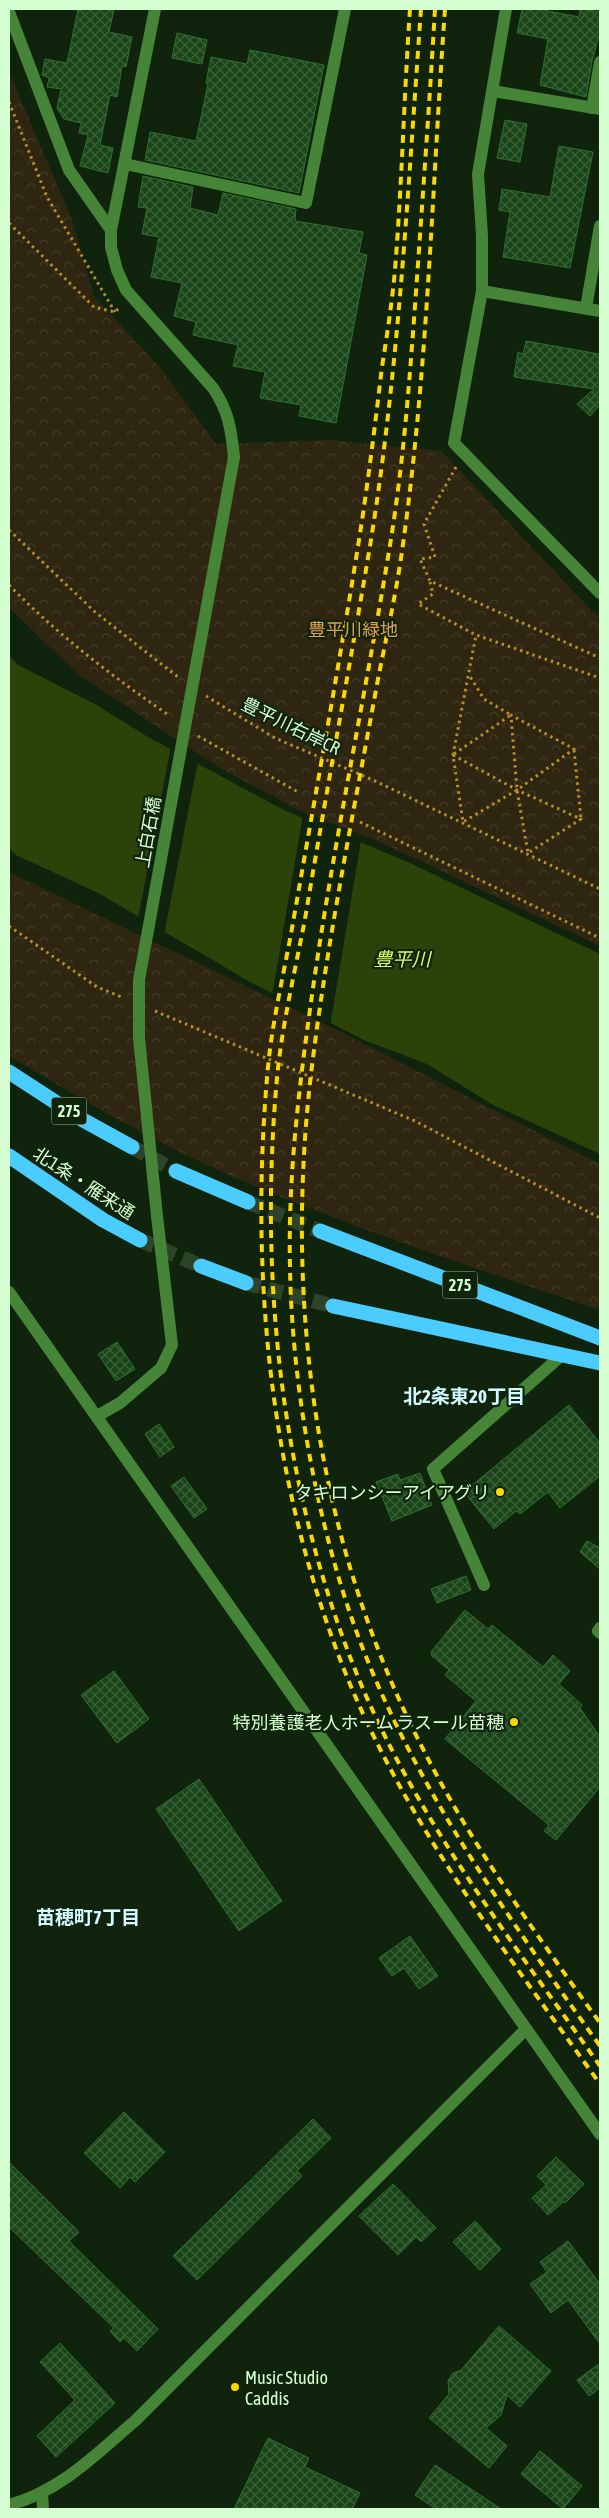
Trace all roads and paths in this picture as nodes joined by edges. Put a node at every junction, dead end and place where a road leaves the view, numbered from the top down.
1 (155, 9) edge
2 (346, 9) edge
3 (506, 9) edge
4 (9, 12) edge
5 (600, 62) edge
6 (493, 91) junction
7 (9, 102) edge
8 (596, 108) edge
9 (125, 164) junction
10 (9, 223) edge
11 (600, 226) edge
12 (111, 230) junction
13 (482, 291) junction
14 (125, 303) dead end
15 (586, 308) junction
16 (600, 310) edge
17 (115, 312) junction
18 (464, 454) junction
19 (9, 530) edge
20 (430, 581) junction
21 (9, 585) edge
22 (600, 593) edge
23 (476, 636) junction
24 (600, 658) edge
25 (469, 675) junction
26 (179, 678) dead end
27 (600, 678) edge
28 (202, 694) dead end
29 (511, 715) junction
30 (175, 720) dead end
31 (191, 730) dead end
32 (574, 749) junction
33 (453, 755) junction
34 (517, 790) junction
35 (298, 792) dead end
36 (581, 819) junction
37 (360, 822) dead end
38 (463, 822) junction
39 (528, 853) junction
40 (600, 888) edge
41 (9, 926) edge
42 (600, 938) edge
43 (133, 1002) dead end
44 (152, 1010) dead end
45 (9, 1072) edge
46 (132, 1147) tunnel mouth
47 (9, 1156) edge
48 (176, 1171) tunnel mouth
49 (248, 1202) tunnel mouth
50 (600, 1218) edge
51 (320, 1231) tunnel mouth
52 (140, 1240) tunnel mouth
53 (201, 1266) tunnel mouth
54 (246, 1283) tunnel mouth
55 (9, 1292) edge
56 (333, 1306) tunnel mouth
57 (600, 1338) edge
58 (562, 1355) junction
59 (600, 1362) edge
60 (97, 1416) junction
61 (484, 1585) dead end
62 (600, 1628) edge
63 (600, 1633) edge
64 (526, 2029) junction
65 (600, 2134) edge
66 (42, 2493) junction
67 (9, 2505) edge
68 (43, 2509) edge

1 - 9 street
2 - 9 street
3 - 6 street
4 - 12 street
5 - 8 street
6 - 8 street
6 - 13 street
7 - 17 path
9 - 12 street
10 - 17 path
11 - 15 street
12 - 60 street, 上白石橋, bridge
13 - 15 street
13 - 18 street
14 - 17 path
15 - 16 street
18 - 20 path
18 - 22 street
19 - 26 path
20 - 23 path
20 - 24 path
21 - 30 path
23 - 25 path
23 - 27 path
25 - 29 path
25 - 33 path
28 - 38 path, 豊平川右岸CR
29 - 32 path
29 - 33 path
29 - 34 path
31 - 35 path
32 - 34 path
32 - 36 path
33 - 34 path
33 - 38 path
34 - 36 path
34 - 38 path
34 - 39 path
36 - 39 path
37 - 42 path
38 - 39 path, 豊平川右岸CR
39 - 40 path, 豊平川右岸CR
41 - 43 path
44 - 50 path
45 - 46 highway, 275
47 - 52 highway, 北1条・雁来通
48 - 49 highway
51 - 57 highway, 275
53 - 54 highway
55 - 60 street
56 - 58 highway
58 - 59 highway
58 - 61 street
60 - 64 street
62 - 63 street
64 - 65 street
64 - 66 street
66 - 67 street
66 - 68 street

